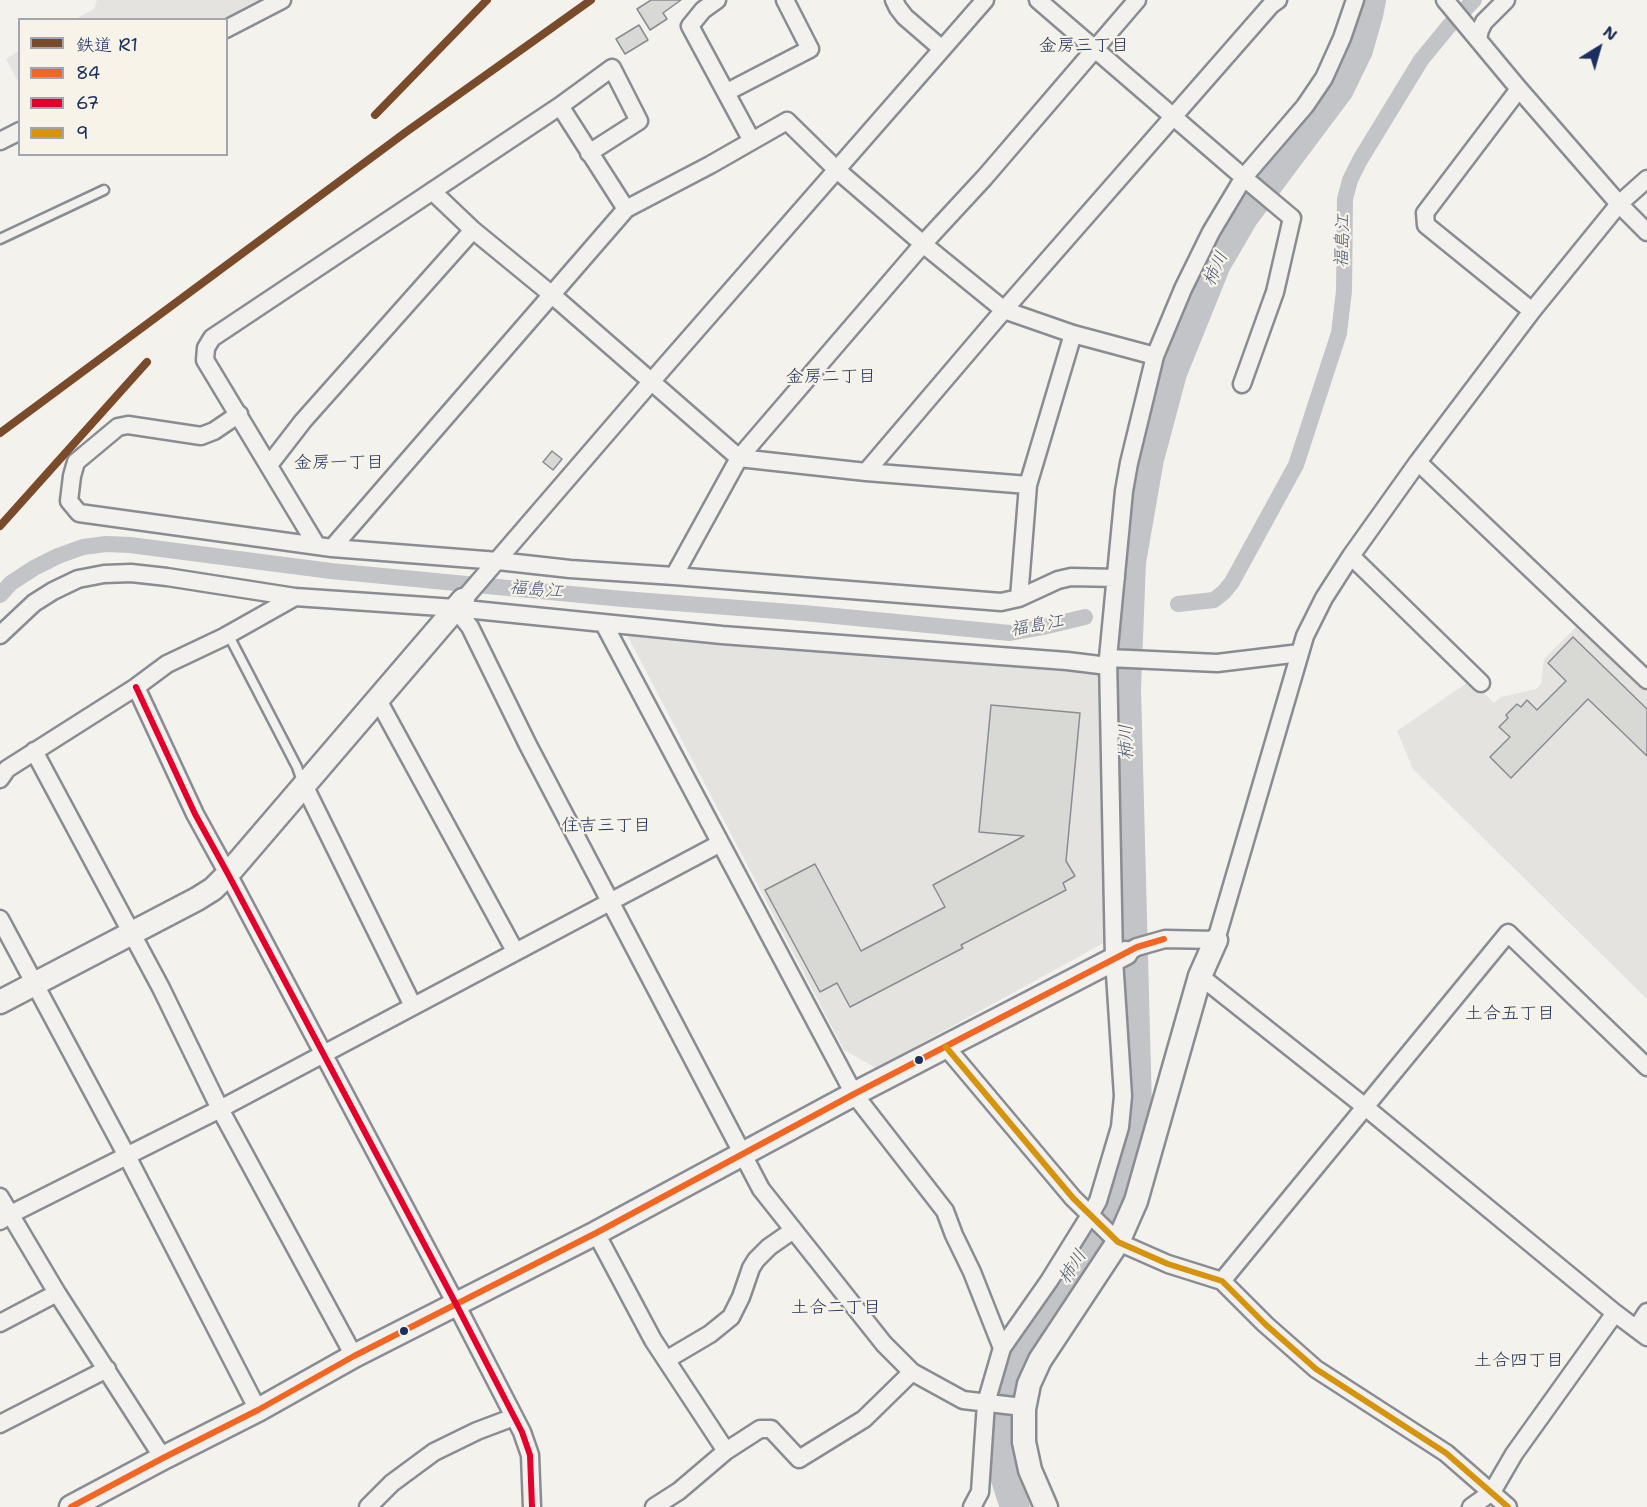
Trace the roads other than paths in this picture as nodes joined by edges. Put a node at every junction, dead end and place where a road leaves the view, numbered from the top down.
1 (282, 0) edge
2 (717, 0) edge
3 (785, 0) edge
4 (985, 0) edge
5 (1038, 0) edge
6 (1137, 0) edge
7 (1278, 0) edge
8 (1355, 0) edge
9 (1506, 0) edge
10 (1445, 1) edge
11 (899, 3) edge
12 (228, 27) edge
13 (1474, 34) junction
14 (1095, 48) junction
15 (942, 49) junction
16 (1519, 89) junction
17 (727, 92) junction
18 (560, 106) junction
19 (1174, 116) junction
20 (18, 132) edge
21 (0, 141) edge
22 (752, 141) junction
23 (589, 153) junction
24 (837, 170) junction
25 (1647, 179) edge
26 (1246, 180) junction
27 (104, 190) dead end
28 (432, 191) junction
29 (1619, 204) junction
30 (626, 209) junction
31 (473, 230) junction
32 (1647, 232) edge
33 (0, 239) edge
34 (923, 244) junction
35 (551, 294) junction
36 (1004, 310) junction
37 (1532, 311) junction
38 (1073, 334) junction
39 (1155, 356) junction
40 (651, 382) junction
41 (1242, 384) dead end
42 (239, 414) junction
43 (739, 458) junction
44 (1418, 462) junction
45 (269, 465) junction
46 (866, 472) junction
47 (1028, 485) junction
48 (324, 547) junction
49 (1351, 556) junction
50 (493, 565) junction
51 (674, 576) junction
52 (1116, 579) junction
53 (296, 597) junction
54 (1019, 598) junction
55 (459, 604) junction
56 (603, 624) junction
57 (228, 634) junction
58 (0, 635) edge
59 (1300, 653) junction
60 (1110, 660) junction
61 (1647, 680) edge
62 (1481, 683) dead end
63 (136, 687) junction
64 (378, 700) junction
65 (34, 752) junction
66 (0, 778) edge
67 (303, 785) junction
68 (719, 844) junction
69 (228, 874) junction
70 (609, 902) junction
71 (0, 919) edge
72 (132, 933) junction
73 (1216, 940) junction
74 (515, 951) junction
75 (1120, 956) junction
76 (1200, 976) junction
77 (35, 983) junction
78 (0, 1002) edge
79 (414, 1006) junction
80 (946, 1047) junction
81 (323, 1053) junction
82 (1647, 1067) edge
83 (854, 1094) junction
84 (1364, 1106) junction
85 (220, 1108) junction
86 (742, 1155) junction
87 (127, 1156) junction
88 (0, 1197) edge
89 (1090, 1215) junction
90 (6, 1218) edge
91 (792, 1231) junction
92 (596, 1233) junction
93 (1118, 1242) junction
94 (1222, 1281) junction
95 (57, 1293) junction
96 (456, 1304) junction
97 (1647, 1312) edge
98 (1615, 1313) junction
99 (0, 1323) edge
100 (1642, 1333) edge
101 (1002, 1348) junction
102 (354, 1356) junction
103 (666, 1360) junction
104 (107, 1369) junction
105 (912, 1372) junction
106 (989, 1403) junction
107 (1019, 1408) junction
108 (258, 1410) junction
109 (514, 1418) junction
110 (0, 1424) edge
111 (726, 1451) junction
112 (163, 1458) junction
113 (1492, 1492) junction
114 (71, 1507) edge
115 (368, 1507) edge
116 (532, 1507) edge
117 (654, 1507) edge
118 (972, 1507) edge
119 (1046, 1507) edge
120 (1471, 1507) edge
121 (1508, 1507) edge

1 - 12 street
2 - 17 street
3 - 17 street
4 - 15 street
5 - 14 street
6 - 14 street
7 - 19 street
8 - 26 street
9 - 13 street
10 - 13 street
11 - 15 street
13 - 16 street
14 - 19 street
14 - 34 street
15 - 24 street
16 - 29 street
16 - 37 street
17 - 22 street
18 - 23 street
18 - 23 street
18 - 28 street
19 - 26 street
19 - 36 street
20 - 21 street
22 - 24 street
22 - 30 street
23 - 30 street
24 - 34 street
24 - 40 street
25 - 29 street
26 - 39 street
26 - 41 street
27 - 33 lane
28 - 31 street
28 - 42 street
29 - 32 street
29 - 37 street
30 - 35 street
31 - 35 street
31 - 45 street
34 - 36 street
34 - 43 street
35 - 40 street
35 - 48 street
36 - 38 street
36 - 46 street
37 - 44 street
38 - 39 street
38 - 47 street
39 - 52 street
40 - 43 street
40 - 50 street
42 - 45 street
42 - 48 street
43 - 46 street
43 - 51 street
44 - 49 street
44 - 61 street
45 - 48 street
46 - 47 street
47 - 54 street
48 - 50 street
49 - 59 street
49 - 62 street
50 - 51 street
50 - 55 street
51 - 54 street
52 - 54 street
52 - 60 street
53 - 55 street
53 - 57 street
53 - 58 street
55 - 56 street
55 - 64 street
55 - 70 street
56 - 60 street
56 - 68 street
57 - 63 street
57 - 67 lane
59 - 60 street
59 - 73 street
60 - 75 street
63 - 65 street
63 - 69 street
64 - 67 street
64 - 74 street
65 - 66 street
65 - 72 street
67 - 69 street
67 - 79 street
68 - 70 street
68 - 83 street
69 - 72 street
69 - 81 street
70 - 74 street
70 - 86 street
71 - 77 street
72 - 77 street
72 - 85 street
73 - 75 street
73 - 76 street
74 - 79 street
75 - 80 street
75 - 89 street
76 - 84 street
76 - 93 street
77 - 78 street
77 - 87 street
79 - 81 street
80 - 83 street
80 - 89 street
81 - 85 street
81 - 96 street
82 - 84 street
83 - 86 street
83 - 101 street
84 - 94 street
84 - 98 street
85 - 87 street
85 - 102 street
86 - 91 street
86 - 92 street
87 - 90 street
87 - 108 street
88 - 90 street
89 - 93 street
89 - 101 street
90 - 95 street
91 - 103 street
91 - 105 street
92 - 96 street
92 - 103 street
93 - 94 street
93 - 107 street
94 - 113 street
95 - 99 street
95 - 104 street
96 - 102 street
96 - 109 street
97 - 100 street
98 - 100 street
98 - 113 street
101 - 106 street
102 - 108 street
103 - 111 street
104 - 110 street
104 - 112 street
105 - 106 street
105 - 111 street
106 - 107 street
106 - 118 street
107 - 119 street
108 - 112 street
109 - 115 street
109 - 116 street
111 - 117 street
112 - 114 street
113 - 120 street
113 - 121 street

